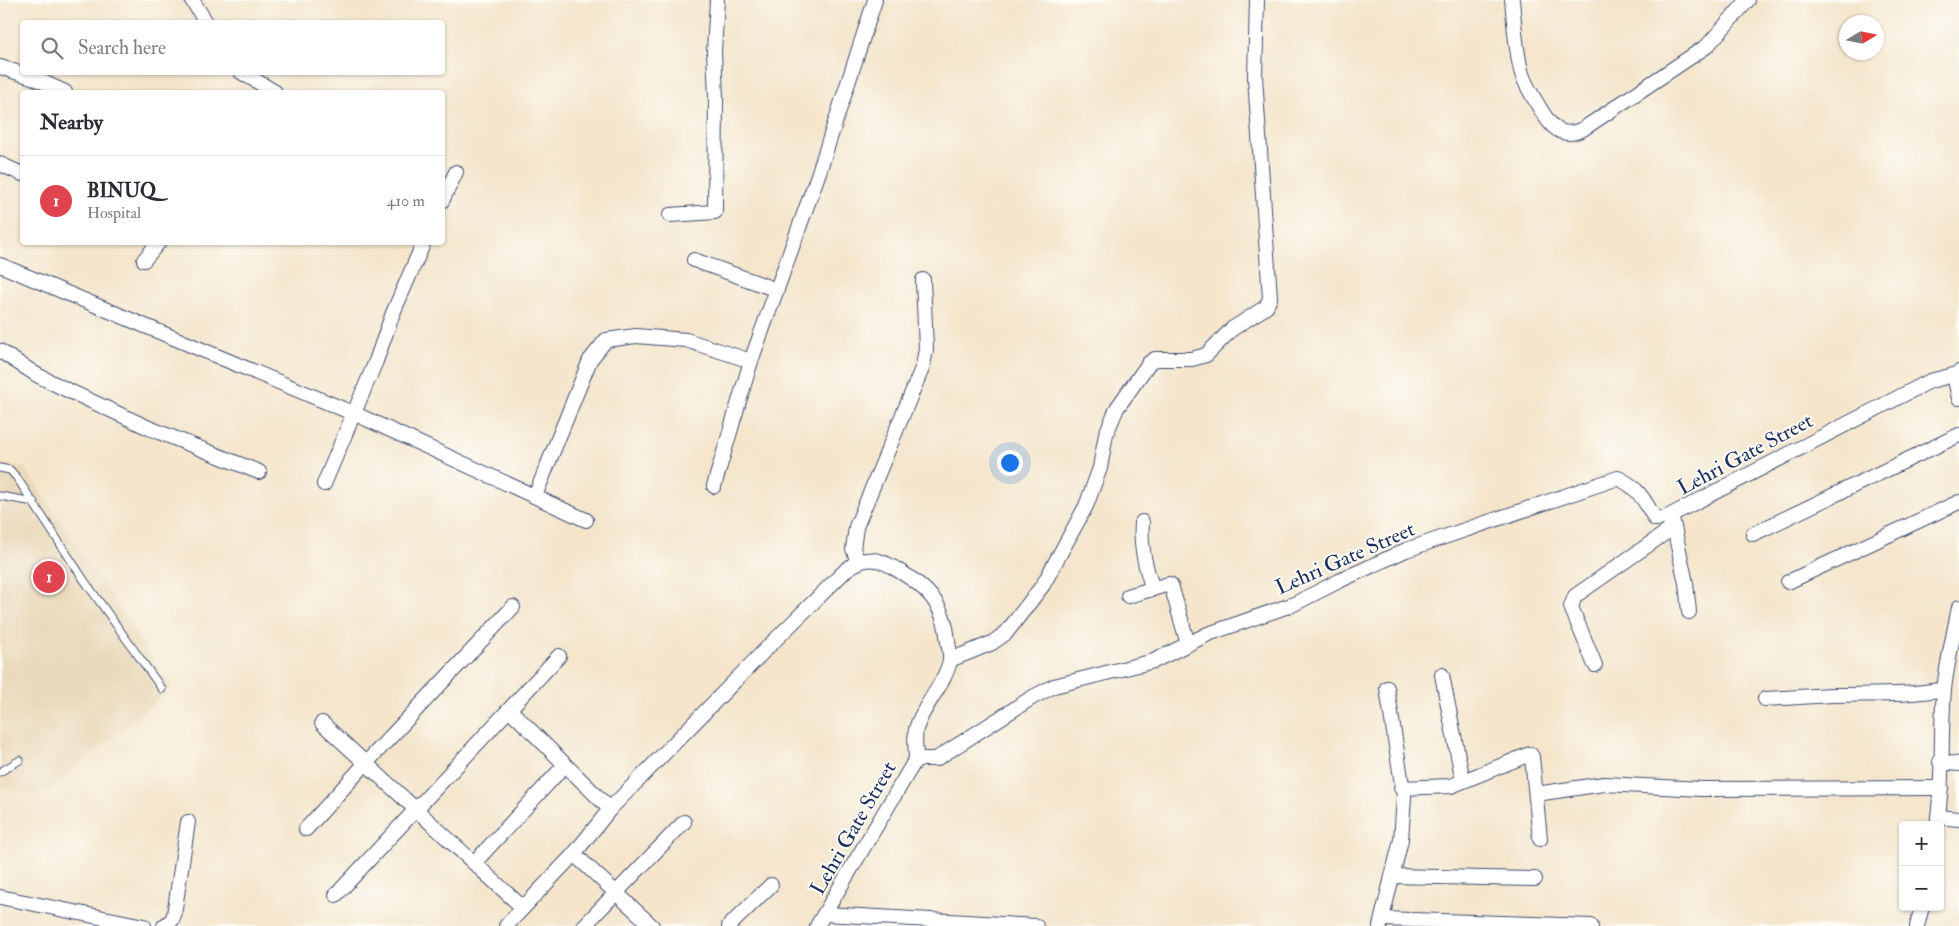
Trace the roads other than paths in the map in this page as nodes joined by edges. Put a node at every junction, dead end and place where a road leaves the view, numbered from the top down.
1 (192, 0) edge
2 (717, 0) edge
3 (875, 0) edge
4 (1257, 0) edge
5 (1512, 0) edge
6 (1748, 0) edge
7 (205, 20) edge
8 (0, 67) edge
9 (20, 74) edge
10 (23, 75) edge
11 (246, 75) edge
12 (60, 90) edge
13 (272, 90) edge
14 (0, 164) edge
15 (456, 172) dead end
16 (20, 173) edge
17 (445, 195) edge
18 (670, 215) dead end
19 (156, 245) edge
20 (423, 245) edge
21 (144, 260) dead end
22 (694, 260) dead end
23 (0, 265) edge
24 (923, 280) dead end
25 (777, 290) junction
26 (0, 351) edge
27 (751, 361) junction
28 (1957, 374) edge
29 (1959, 398) edge
30 (354, 413) junction
31 (1959, 435) edge
32 (0, 468) edge
33 (259, 472) dead end
34 (324, 484) dead end
35 (714, 486) dead end
36 (0, 496) edge
37 (535, 496) junction
38 (34, 502) junction
39 (1959, 502) edge
40 (586, 520) dead end
41 (1673, 521) junction
42 (1142, 522) dead end
43 (1752, 534) dead end
44 (858, 561) junction
45 (1788, 582) dead end
46 (1152, 589) junction
47 (1128, 596) dead end
48 (513, 607) dead end
49 (1959, 607) edge
50 (1689, 612) dead end
51 (1188, 644) junction
52 (559, 656) dead end
53 (950, 660) junction
54 (1595, 665) dead end
55 (1954, 667) edge
56 (1442, 675) dead end
57 (1387, 688) dead end
58 (162, 689) dead end
59 (1944, 689) junction
60 (1765, 699) dead end
61 (510, 710) junction
62 (322, 723) dead end
63 (916, 759) junction
64 (20, 760) dead end
65 (1940, 762) junction
66 (366, 763) junction
67 (1959, 764) edge
68 (565, 765) junction
69 (0, 772) edge
70 (1464, 781) junction
71 (1402, 788) junction
72 (1940, 788) junction
73 (1536, 794) junction
74 (610, 809) junction
75 (416, 810) junction
76 (1959, 819) edge
77 (1937, 821) edge
78 (188, 822) dead end
79 (684, 822) dead end
80 (306, 829) dead end
81 (1540, 839) dead end
82 (574, 854) junction
83 (474, 863) junction
84 (1392, 876) junction
85 (1535, 879) dead end
86 (771, 885) dead end
87 (615, 892) junction
88 (336, 895) dead end
89 (0, 897) edge
90 (523, 908) junction
91 (1921, 911) edge
92 (826, 914) junction
93 (1381, 923) edge
94 (144, 926) edge
95 (164, 926) edge
96 (506, 926) edge
97 (584, 926) edge
98 (652, 926) edge
99 (730, 926) edge
100 (817, 926) edge
101 (1036, 926) edge
102 (1591, 926) edge
103 (1917, 926) edge

1 - 7 street
2 - 18 street
3 - 25 street
4 - 53 street
5 - 6 street
8 - 9 street
10 - 12 street
11 - 13 street
14 - 16 street
15 - 17 street
19 - 21 street
20 - 30 street
22 - 25 street
23 - 30 street
24 - 44 street
25 - 27 street
26 - 33 street
27 - 35 street
27 - 37 street
28 - 29 street
28 - 41 street, Lehri Gate Street
30 - 34 street
30 - 37 street
31 - 43 street
32 - 38 lane
36 - 38 lane
37 - 40 street
38 - 58 lane
39 - 45 street
41 - 50 street
41 - 51 street, Lehri Gate Street
41 - 54 street
42 - 46 street
44 - 53 street
44 - 74 street
46 - 47 street
46 - 51 street
48 - 66 street
49 - 55 street
51 - 63 street, Lehri Gate Street
52 - 61 street
53 - 63 street
55 - 59 street
56 - 70 street
57 - 71 street
59 - 60 street
59 - 65 street
61 - 68 street
61 - 75 street
62 - 66 street
63 - 92 street, Lehri Gate Street
64 - 69 lane
65 - 67 street
65 - 72 street
66 - 75 street
66 - 80 street
68 - 74 street
68 - 83 street
70 - 71 street
70 - 73 street
71 - 84 street
72 - 73 street
72 - 77 street
73 - 81 street
74 - 82 street
75 - 83 street
75 - 88 street
76 - 77 street
78 - 95 street
79 - 87 street
82 - 87 street
82 - 90 street
83 - 90 street
84 - 85 street
84 - 93 street
86 - 99 street
87 - 97 street
87 - 98 street
89 - 94 street
90 - 96 street
91 - 103 street
92 - 100 street, Lehri Gate Street
92 - 101 street
93 - 102 street

